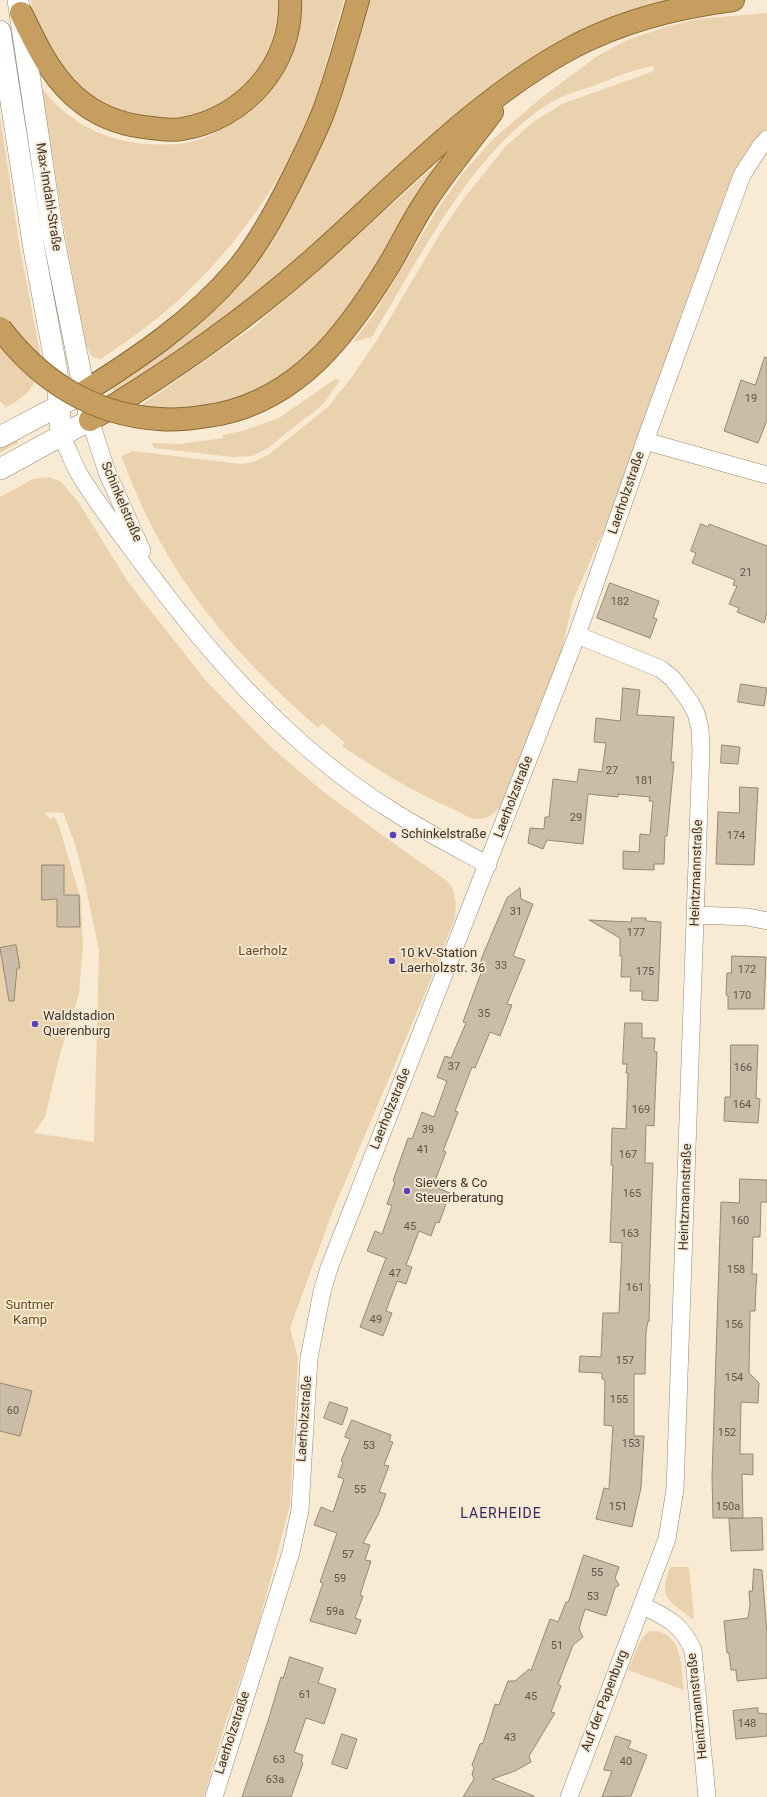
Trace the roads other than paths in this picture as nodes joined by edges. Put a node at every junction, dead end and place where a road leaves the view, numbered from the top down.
1 (290, 0) edge
2 (358, 0) edge
3 (733, 0) edge
4 (20, 7) edge
5 (0, 31) edge
6 (511, 85) junction
7 (767, 139) edge
8 (0, 328) edge
9 (84, 392) junction
10 (59, 407) junction
11 (90, 420) junction
12 (61, 435) junction
13 (0, 437) edge
14 (645, 442) junction
15 (0, 469) edge
16 (767, 475) edge
17 (156, 582) junction
18 (577, 635) junction
19 (488, 864) junction
20 (696, 915) junction
21 (767, 921) edge
22 (642, 1605) junction
23 (214, 1797) edge
24 (569, 1797) edge
25 (707, 1797) edge

1 - 4 highway
2 - 9 highway
3 - 6 highway
4 - 9 street, Max-Imdahl-Straße
5 - 10 street, Max-Imdahl-Straße
6 - 8 highway, bridge
6 - 11 highway
7 - 14 street, Laerholzstraße
9 - 10 street
9 - 11 street, Max-Imdahl-Straße
10 - 12 street, Max-Imdahl-Straße
10 - 13 street
11 - 12 street
11 - 17 street, Schinkelstraße
12 - 15 street
12 - 17 street, Schinkelstraße
14 - 16 street, Laerholzstraße
14 - 18 street, Laerholzstraße
17 - 19 street, Schinkelstraße
18 - 19 street, Laerholzstraße
18 - 20 street, Heintzmannstraße
19 - 23 street, Laerholzstraße
20 - 21 street
20 - 22 street, Heintzmannstraße
22 - 24 street, Auf der Papenburg
22 - 25 street, Heintzmannstraße

